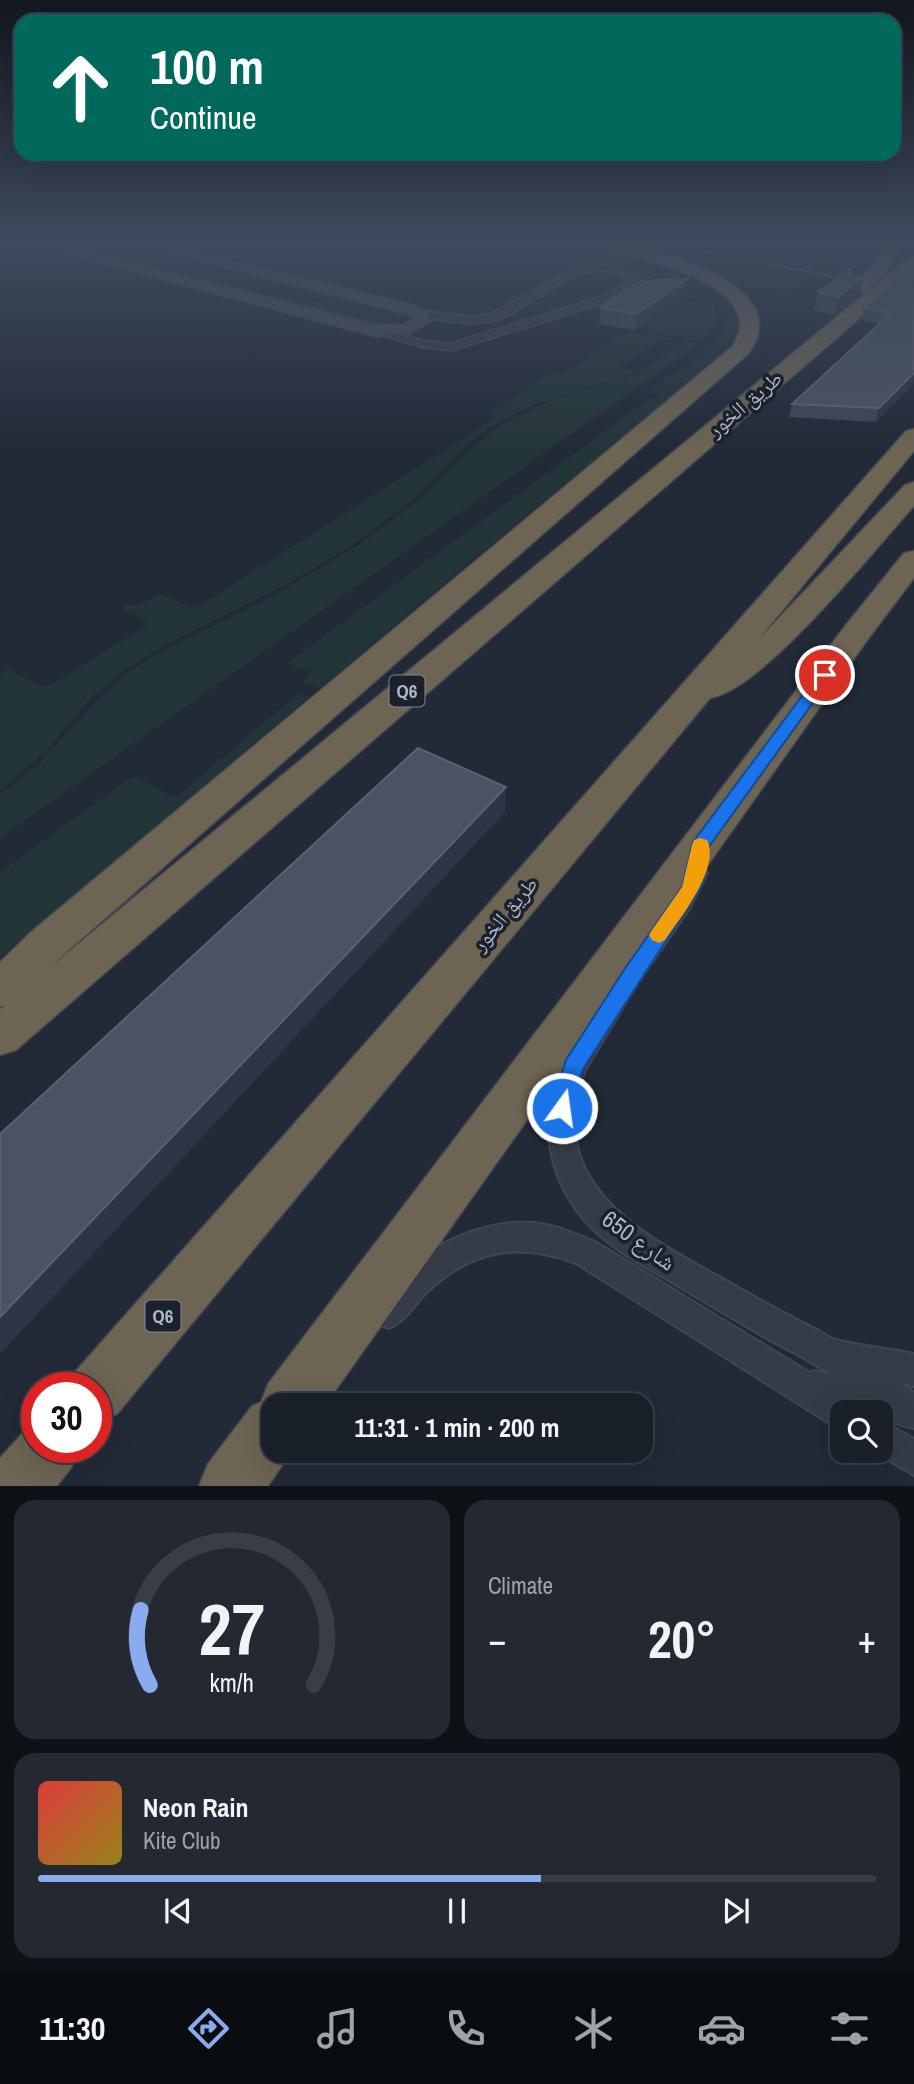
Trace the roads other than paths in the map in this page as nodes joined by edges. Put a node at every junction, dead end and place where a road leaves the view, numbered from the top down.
1 (301, 311) edge
2 (412, 311) edge
3 (505, 311) edge
4 (566, 311) edge
5 (747, 311) edge
6 (837, 311) edge
7 (855, 311) edge
8 (421, 314) junction
9 (470, 320) junction
10 (377, 331) junction
11 (483, 338) junction
12 (814, 345) junction
13 (914, 436) edge
14 (914, 490) edge
15 (914, 559) edge
16 (686, 700) junction
17 (699, 847) junction
18 (0, 989) edge
19 (0, 1036) edge
20 (820, 1348) junction
21 (914, 1370) edge
22 (112, 1374) edge
23 (794, 1381) junction
24 (337, 1387) dead end
25 (298, 1393) edge
26 (830, 1404) edge
27 (913, 1411) edge
28 (261, 1443) edge
29 (893, 1444) edge
30 (914, 1458) edge
31 (36, 1463) edge
32 (279, 1463) edge
33 (17, 1486) edge
34 (230, 1486) edge
35 (260, 1486) edge

1 - 10 street
2 - 8 street
3 - 9 street
4 - 11 street
5 - 18 highway
6 - 12 highway
7 - 12 highway, طريق الخور / Q6
8 - 9 street
8 - 10 street
9 - 11 street
10 - 11 street
12 - 19 highway, طريق الخور / Q6
13 - 16 highway, طريق الخور / Q6
14 - 16 highway
15 - 17 highway
16 - 22 highway, طريق الخور / Q6
17 - 20 street, شارع 650
17 - 25 highway
20 - 21 street, شارع 650
20 - 27 street, شارع 650
23 - 24 street, شارع 650
23 - 26 street, شارع 650
23 - 27 street
28 - 34 highway
29 - 30 street
31 - 33 highway
32 - 35 street

